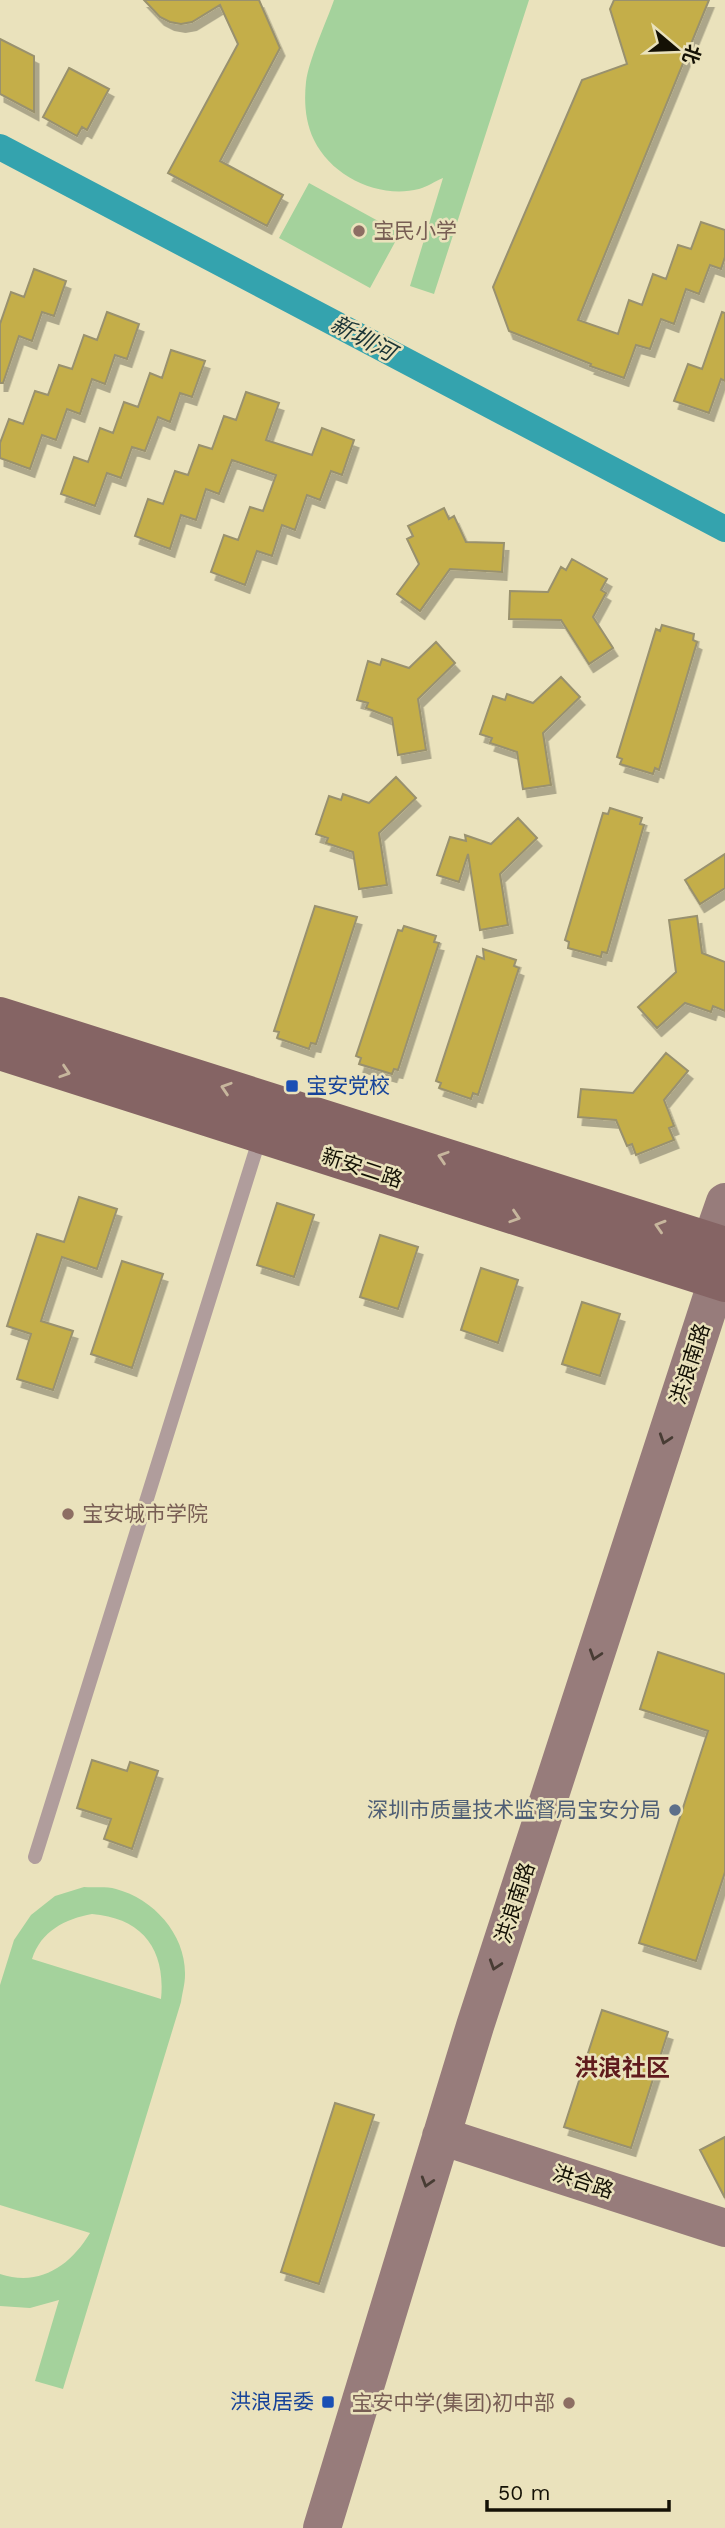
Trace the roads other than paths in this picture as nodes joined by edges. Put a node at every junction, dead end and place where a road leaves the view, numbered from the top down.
1 (0, 1016) edge
2 (0, 1051) edge
3 (261, 1135) junction
4 (725, 1202) edge
5 (721, 1264) edge
6 (35, 1857) dead end
7 (441, 2136) junction
8 (725, 2228) edge
9 (322, 2528) edge

5 -> 1 main road, 新安二路
2 -> 3 main road, 新安二路
3 -> 5 main road, 新安二路
3 - 6 lane
4 - 5 main road, 洪浪南路
5 -> 7 main road, 洪浪南路
7 - 8 main road, 洪合路
7 -> 9 main road, 洪浪南路

